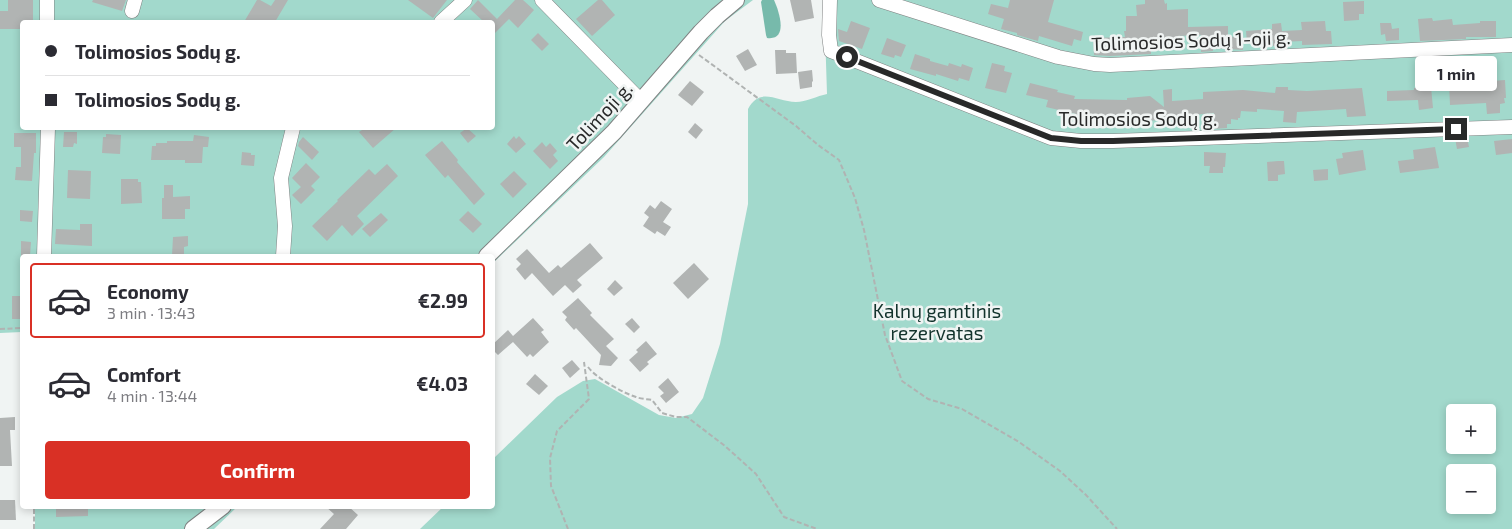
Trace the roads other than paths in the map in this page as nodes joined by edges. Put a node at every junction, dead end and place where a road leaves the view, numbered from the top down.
1 (47, 0) edge
2 (465, 0) edge
3 (542, 0) edge
4 (736, 0) edge
5 (830, 0) edge
6 (879, 0) edge
7 (47, 20) edge
8 (443, 20) edge
9 (1512, 46) edge
10 (641, 101) junction
11 (1512, 127) edge
12 (48, 130) edge
13 (293, 130) edge
14 (44, 254) edge
15 (283, 254) edge
16 (489, 254) edge
17 (219, 509) edge
18 (193, 529) edge

1 - 7 street
2 - 8 street
3 - 10 street
4 - 10 street, Tolimoji g.
5 - 11 street, Tolimosios Sodų g.
6 - 9 street, Tolimosios Sodų 1-oji g.
10 - 16 street, Tolimoji g.
12 - 14 street
13 - 15 street
17 - 18 street

